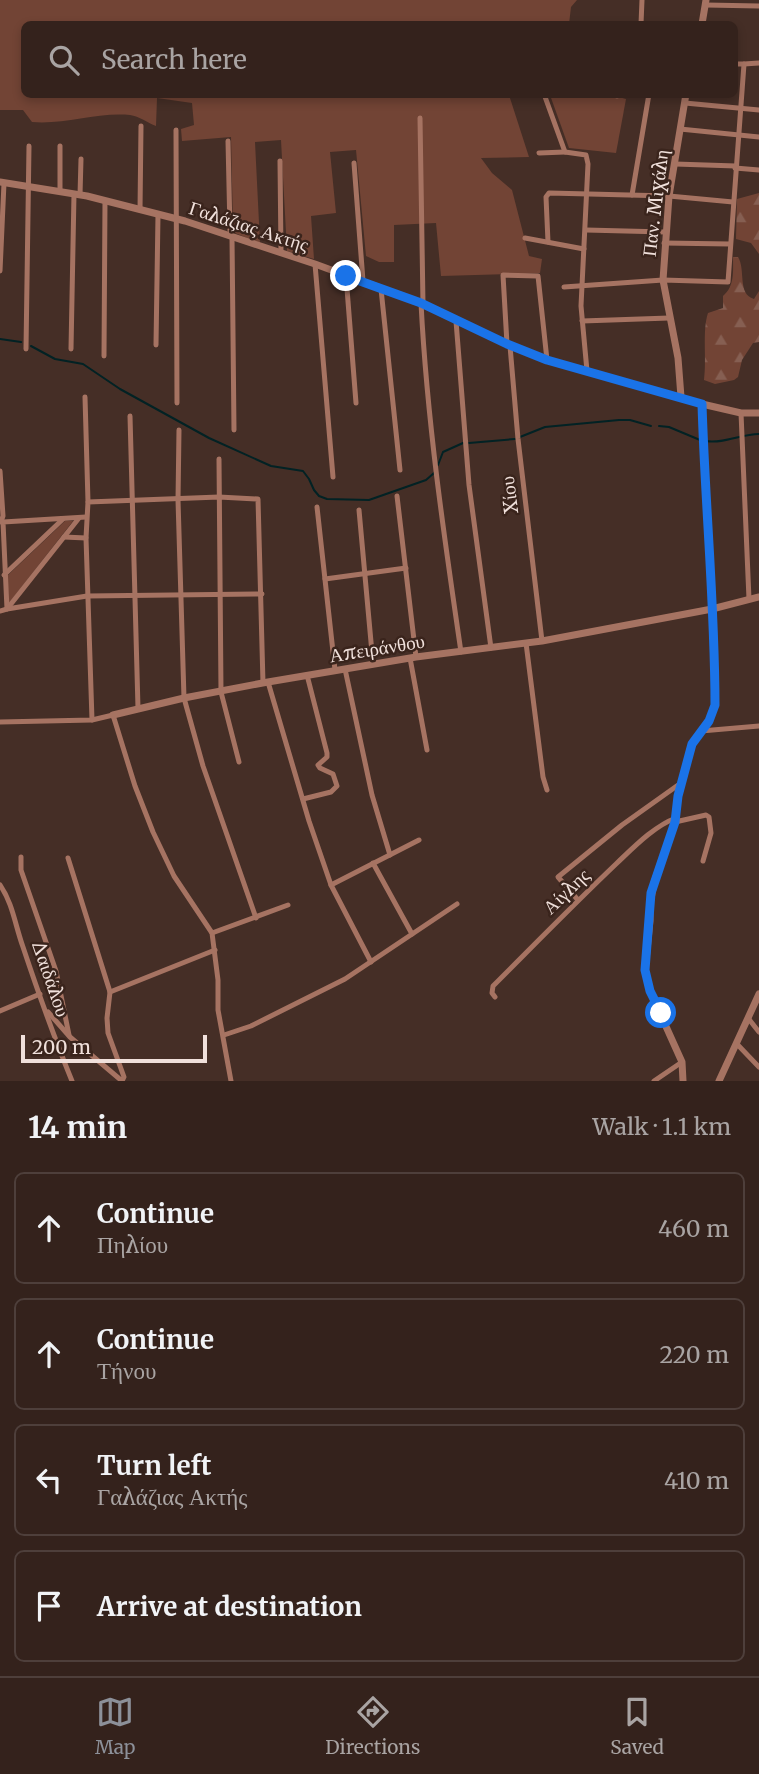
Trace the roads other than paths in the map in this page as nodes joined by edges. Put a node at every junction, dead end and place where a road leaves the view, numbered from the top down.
1 (642, 0) edge
2 (706, 3) edge
3 (759, 6) edge
4 (641, 21) edge
5 (703, 21) edge
6 (759, 63) edge
7 (738, 64) edge
8 (744, 64) junction
9 (545, 98) edge
10 (648, 98) edge
11 (686, 98) edge
12 (685, 103) junction
13 (740, 109) junction
14 (759, 110) edge
15 (420, 118) dead end
16 (141, 126) dead end
17 (680, 129) junction
18 (176, 130) dead end
19 (739, 136) junction
20 (759, 137) edge
21 (228, 141) dead end
22 (29, 146) dead end
23 (60, 146) dead end
24 (565, 152) junction
25 (539, 153) dead end
26 (81, 159) dead end
27 (280, 161) dead end
28 (354, 163) dead end
29 (675, 164) junction
30 (736, 167) junction
31 (759, 170) edge
32 (2, 183) edge
33 (27, 188) junction
34 (60, 192) junction
35 (77, 194) junction
36 (587, 194) junction
37 (632, 195) junction
38 (669, 196) junction
39 (105, 201) junction
40 (733, 202) junction
41 (140, 210) junction
42 (158, 215) junction
43 (177, 219) junction
44 (586, 230) junction
45 (665, 232) junction
46 (232, 237) junction
47 (525, 238) dead end
48 (548, 243) junction
49 (664, 243) junction
50 (730, 244) junction
51 (584, 249) junction
52 (281, 253) junction
53 (314, 264) junction
54 (0, 271) edge
55 (346, 276) junction
56 (663, 280) junction
57 (363, 281) junction
58 (581, 285) junction
59 (564, 287) dead end
60 (381, 289) junction
61 (422, 304) junction
62 (669, 318) junction
63 (456, 321) junction
64 (582, 321) junction
65 (156, 345) dead end
66 (509, 345) junction
67 (26, 349) dead end
68 (71, 349) dead end
69 (104, 356) dead end
70 (547, 360) junction
71 (587, 371) junction
72 (85, 397) dead end
73 (681, 397) junction
74 (177, 403) dead end
75 (356, 403) dead end
76 (702, 404) junction
77 (741, 413) junction
78 (759, 413) edge
79 (130, 416) dead end
80 (179, 430) dead end
81 (234, 430) dead end
82 (219, 459) dead end
83 (400, 470) dead end
84 (0, 471) edge
85 (333, 477) dead end
86 (397, 496) dead end
87 (219, 497) junction
88 (133, 500) junction
89 (178, 500) junction
90 (88, 502) junction
91 (317, 507) dead end
92 (359, 510) dead end
93 (83, 517) junction
94 (64, 519) junction
95 (44, 520) junction
96 (1, 522) edge
97 (46, 536) junction
98 (64, 537) junction
99 (86, 538) junction
100 (406, 568) junction
101 (365, 572) junction
102 (4, 575) junction
103 (325, 579) junction
104 (5, 588) junction
105 (21, 592) junction
106 (262, 594) junction
107 (219, 595) junction
108 (0, 596) edge
109 (87, 596) junction
110 (134, 596) junction
111 (180, 596) junction
112 (759, 597) edge
113 (749, 599) junction
114 (24, 607) junction
115 (712, 608) junction
116 (7, 609) junction
117 (0, 611) edge
118 (542, 640) junction
119 (526, 643) junction
120 (491, 648) junction
121 (461, 652) junction
122 (413, 658) junction
123 (373, 664) junction
124 (345, 669) junction
125 (335, 670) junction
126 (307, 675) junction
127 (265, 682) junction
128 (220, 692) junction
129 (184, 698) junction
130 (138, 708) junction
131 (113, 715) junction
132 (93, 720) junction
133 (0, 722) edge
134 (759, 726) edge
135 (701, 731) junction
136 (426, 750) dead end
137 (239, 762) dead end
138 (682, 782) junction
139 (547, 790) dead end
140 (303, 799) junction
141 (676, 820) junction
142 (419, 840) dead end
143 (390, 855) junction
144 (21, 857) dead end
145 (68, 858) dead end
146 (703, 861) dead end
147 (373, 863) junction
148 (0, 885) edge
149 (331, 885) junction
150 (578, 900) junction
151 (457, 904) dead end
152 (288, 905) dead end
153 (256, 918) junction
154 (212, 933) junction
155 (412, 934) junction
156 (215, 950) junction
157 (372, 962) junction
158 (110, 992) junction
159 (40, 994) junction
160 (759, 994) edge
161 (495, 997) dead end
162 (0, 1011) edge
163 (48, 1012) junction
164 (747, 1017) junction
165 (759, 1032) edge
166 (224, 1035) junction
167 (69, 1037) junction
168 (736, 1043) junction
169 (682, 1062) junction
170 (759, 1066) edge
171 (72, 1081) edge
172 (231, 1081) edge
173 (654, 1081) edge
174 (683, 1081) edge
175 (719, 1081) edge

1 - 4 street
2 - 3 street
2 - 5 street
6 - 8 street
7 - 8 street
8 - 13 street
9 - 24 street
10 - 37 street
11 - 12 street, Παν. Μιχάλη
12 - 13 street
12 - 17 street, Παν. Μιχάλη
13 - 14 street
13 - 19 street
15 - 61 street
16 - 41 street
17 - 19 street
17 - 29 street, Παν. Μιχάλη
18 - 43 street
19 - 20 street
19 - 30 street
21 - 46 street
22 - 33 street
23 - 34 street
24 - 25 street
24 - 36 street
26 - 35 street
27 - 52 street
28 - 57 street
29 - 30 street
29 - 38 street, Παν. Μιχάλη
30 - 31 street
30 - 40 street
32 - 33 street, Γαλάζιας Ακτής
32 - 54 street
33 - 34 street, Γαλάζιας Ακτής
33 - 67 street
34 - 35 street, Γαλάζιας Ακτής
35 - 39 street, Γαλάζιας Ακτής
35 - 68 street
36 - 37 street
36 - 44 street
36 - 48 street
37 - 38 street
38 - 40 street
38 - 45 street, Παν. Μιχάλη
39 - 41 street, Γαλάζιας Ακτής
39 - 69 street
40 - 50 street
41 - 42 street, Γαλάζιας Ακτής
42 - 43 street, Γαλάζιας Ακτής
42 - 65 street
43 - 46 street, Γαλάζιας Ακτής
43 - 74 street
44 - 45 street
44 - 51 street
45 - 49 street, Παν. Μιχάλη
46 - 52 street, Γαλάζιας Ακτής
46 - 81 street
47 - 48 street
48 - 51 street
49 - 50 street
49 - 56 street, Παν. Μιχάλη
50 - 56 street
51 - 58 street
52 - 53 street, Γαλάζιας Ακτής
53 - 55 street, Γαλάζιας Ακτής
53 - 85 street
55 - 57 street, Γαλάζιας Ακτής
55 - 75 street
56 - 58 street
56 - 62 street, Παν. Μιχάλη
57 - 60 street, Γαλάζιας Ακτής
58 - 59 street
58 - 64 street
60 - 61 street, Γαλάζιας Ακτής
60 - 83 street
61 - 63 street, Γαλάζιας Ακτής
61 - 121 street
62 - 64 street
62 - 73 street, Παν. Μιχάλη
63 - 66 street, Γαλάζιας Ακτής
63 - 120 street
64 - 71 street
66 - 70 street, Γαλάζιας Ακτής
66 - 70 street, Χίου
66 - 118 street, Χίου
70 - 71 street, Γαλάζιας Ακτής
71 - 73 street, Γαλάζιας Ακτής
72 - 90 street
73 - 76 street, Γαλάζιας Ακτής
76 - 77 street, Γαλάζιας Ακτής
76 - 115 street
77 - 78 street, Γαλάζιας Ακτής
77 - 113 street
79 - 88 street
80 - 89 street
82 - 87 street
84 - 96 street
86 - 100 street
87 - 89 street
87 - 106 street
87 - 107 street
88 - 89 street
88 - 90 street
88 - 110 street
89 - 111 street
90 - 93 street
91 - 103 street
92 - 101 street
93 - 94 street
93 - 98 street
93 - 99 street
94 - 95 street
94 - 97 street
95 - 96 street
95 - 97 street
96 - 102 street
97 - 102 street
98 - 99 street
98 - 105 street
99 - 109 street
100 - 101 street
100 - 122 street
101 - 103 street
101 - 123 street
102 - 104 street
103 - 125 street
104 - 108 street
104 - 116 street
105 - 114 street
105 - 116 street
106 - 107 street
106 - 127 street
107 - 111 street
107 - 128 street
109 - 110 street
109 - 114 street
109 - 132 street
110 - 111 street
110 - 130 street
111 - 129 street
112 - 113 street, Απειράνθου
113 - 115 street, Απειράνθου
114 - 116 street
115 - 118 street, Απειράνθου
115 - 135 street
116 - 117 street
118 - 119 street, Απειράνθου
119 - 120 street, Απειράνθου
119 - 139 street
120 - 121 street, Απειράνθου
121 - 122 street, Απειράνθου
122 - 123 street, Απειράνθου
122 - 136 street
123 - 124 street, Απειράνθου
124 - 125 street, Απειράνθου
124 - 143 street
125 - 126 street, Απειράνθου
126 - 127 street, Απειράνθου
126 - 140 street
127 - 128 street, Απειράνθου
127 - 140 street
128 - 129 street, Απειράνθου
128 - 137 street
129 - 130 street, Απειράνθου
129 - 153 street
130 - 131 street, Απειράνθου
131 - 132 street, Απειράνθου
131 - 154 street
132 - 133 street, Απειράνθου
134 - 135 street
135 - 138 street
138 - 141 street
138 - 150 street
140 - 149 street
141 - 146 street
141 - 150 street, Αίγλης
141 - 169 street
142 - 143 street
143 - 147 street
144 - 167 street
145 - 158 street
147 - 149 street
147 - 155 street
148 - 159 street, Δαιδάλου
149 - 157 street
150 - 161 street, Αίγλης
151 - 155 street
152 - 153 street
153 - 154 street
154 - 156 street
155 - 157 street
156 - 158 street
156 - 166 street
157 - 166 street
158 - 167 street
159 - 162 street
159 - 163 street, Δαιδάλου
160 - 164 street
163 - 167 street
163 - 171 street, Δαιδάλου
164 - 165 street
164 - 168 street
166 - 172 street
168 - 170 street
168 - 175 street
169 - 173 street
169 - 174 street

